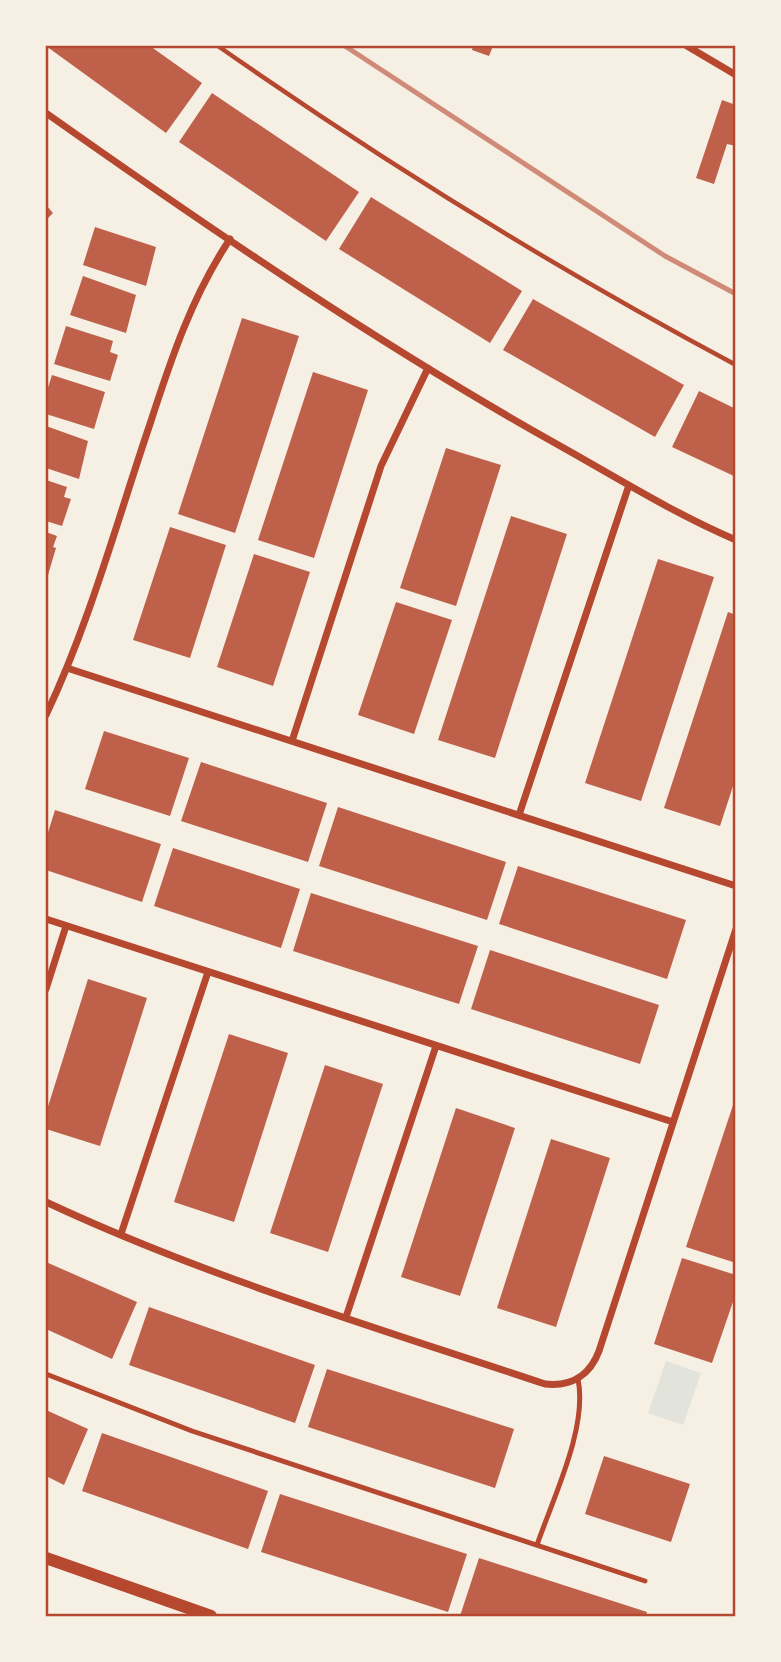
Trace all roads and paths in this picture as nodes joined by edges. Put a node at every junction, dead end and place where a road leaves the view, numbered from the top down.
1 (218, 46) edge
2 (687, 46) edge
3 (736, 75) edge
4 (46, 113) edge
5 (230, 239) junction
6 (736, 365) edge
7 (428, 369) junction
8 (629, 485) junction
9 (736, 540) edge
10 (67, 668) junction
11 (46, 715) edge
12 (292, 741) junction
13 (519, 815) junction
14 (736, 886) edge
15 (46, 919) edge
16 (66, 926) junction
17 (736, 929) edge
18 (208, 972) junction
19 (46, 989) edge
20 (436, 1046) junction
21 (673, 1122) junction
22 (46, 1202) edge
23 (121, 1234) junction
24 (346, 1317) junction
25 (46, 1374) edge
26 (578, 1379) junction
27 (537, 1545) junction
28 (46, 1558) edge
29 (645, 1581) dead end
30 (211, 1616) edge

1 - 6 path
2 - 3 street
4 - 5 street
5 - 7 street
5 - 10 street
7 - 8 street
7 - 12 street
8 - 9 street
8 - 13 street
10 - 11 street
10 - 12 street
12 - 13 street
13 - 14 street
15 - 16 street
16 - 18 street
16 - 19 street
17 - 21 street
18 - 20 street
18 - 23 street
20 - 21 street
20 - 24 street
21 - 26 street
22 - 23 street
23 - 24 street
24 - 26 street
25 - 27 lane
26 - 27 lane
27 - 29 lane
28 - 30 street

